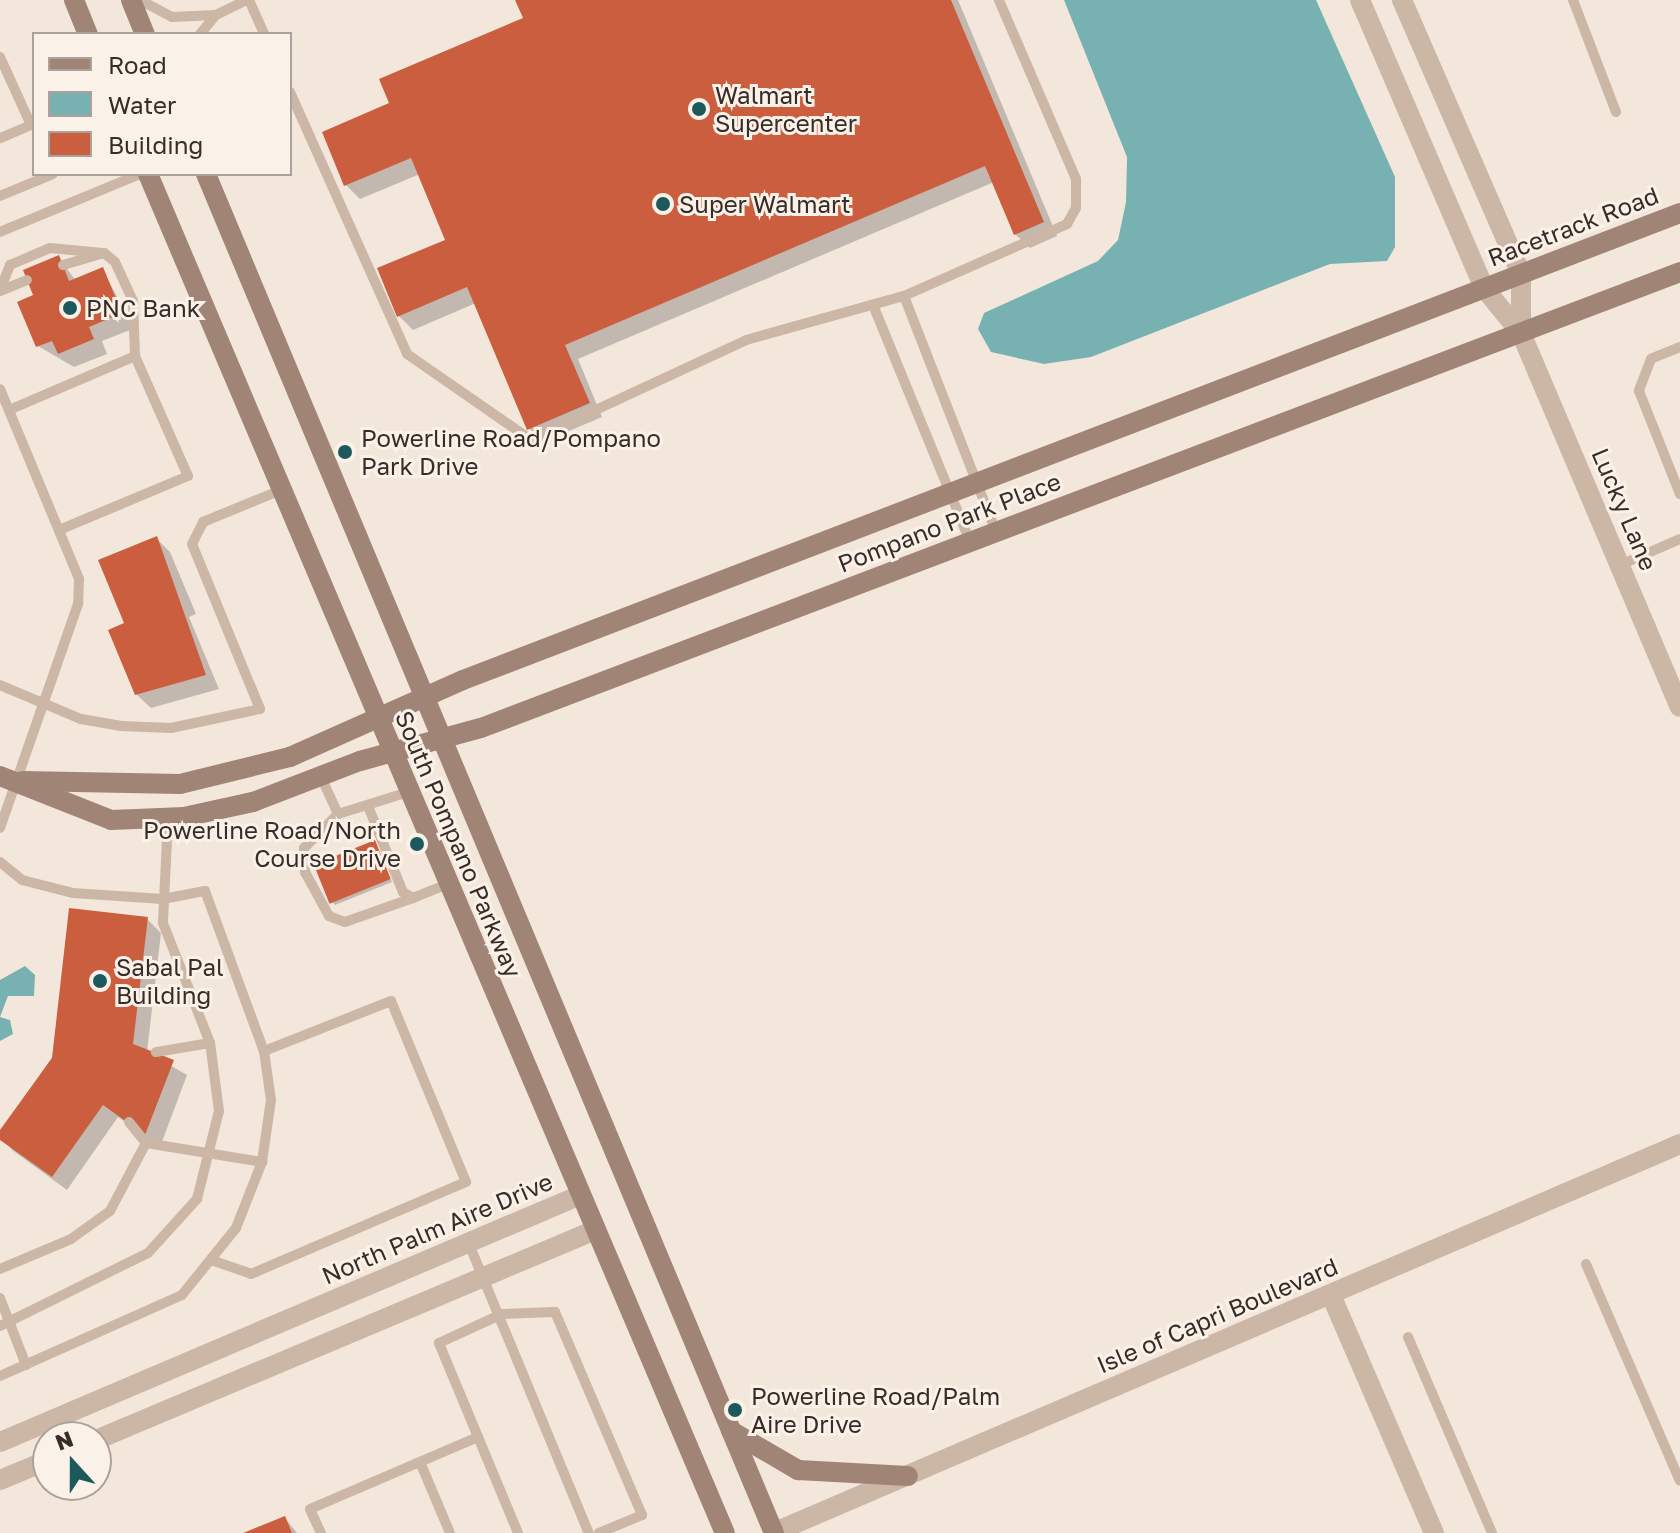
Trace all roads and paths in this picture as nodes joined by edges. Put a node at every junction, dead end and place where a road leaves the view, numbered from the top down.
1 (74, 0) edge
2 (131, 0) edge
3 (140, 0) edge
4 (248, 0) edge
5 (999, 0) edge
6 (1360, 0) edge
7 (1402, 0) edge
8 (1573, 0) edge
9 (216, 15) junction
10 (87, 32) edge
11 (144, 32) edge
12 (202, 32) edge
13 (263, 32) edge
14 (0, 57) edge
15 (292, 96) edge
16 (1616, 112) dead end
17 (0, 138) edge
18 (48, 176) edge
19 (135, 176) edge
20 (149, 176) edge
21 (207, 176) edge
22 (0, 196) edge
23 (1680, 213) edge
24 (0, 232) edge
25 (104, 253) junction
26 (63, 265) dead end
27 (1680, 272) edge
28 (1521, 274) junction
29 (27, 280) dead end
30 (1484, 288) junction
31 (0, 290) edge
32 (904, 296) junction
33 (873, 305) junction
34 (1521, 333) junction
35 (1680, 347) edge
36 (135, 356) junction
37 (0, 389) edge
38 (9, 410) junction
39 (976, 482) junction
40 (281, 490) junction
41 (948, 493) junction
42 (1680, 494) edge
43 (59, 530) junction
44 (996, 532) junction
45 (1680, 539) edge
46 (970, 542) junction
47 (1620, 565) junction
48 (0, 685) edge
49 (426, 697) junction
50 (40, 704) junction
51 (1680, 707) edge
52 (378, 720) junction
53 (443, 740) junction
54 (392, 753) junction
55 (321, 777) junction
56 (6, 778) edge
57 (408, 792) junction
58 (368, 806) junction
59 (338, 814) junction
60 (168, 819) junction
61 (0, 828) edge
62 (0, 862) edge
63 (447, 884) junction
64 (413, 898) junction
65 (163, 899) junction
66 (210, 1043) junction
67 (264, 1051) junction
68 (156, 1052) dead end
69 (129, 1122) dead end
70 (146, 1143) junction
71 (1680, 1144) edge
72 (212, 1153) junction
73 (262, 1162) junction
74 (578, 1196) junction
75 (593, 1231) junction
76 (469, 1244) junction
77 (214, 1261) junction
78 (1586, 1264) dead end
79 (0, 1269) edge
80 (484, 1277) junction
81 (1331, 1295) junction
82 (0, 1298) edge
83 (318, 1308) junction
84 (502, 1314) junction
85 (5, 1324) edge
86 (1408, 1337) dead end
87 (334, 1340) junction
88 (26, 1365) junction
89 (0, 1376) edge
90 (144, 1381) junction
91 (160, 1413) junction
92 (731, 1431) junction
93 (112, 1433) edge
94 (478, 1437) junction
95 (0, 1442) edge
96 (420, 1462) junction
97 (32, 1467) edge
98 (908, 1476) junction
99 (0, 1480) edge
100 (1680, 1481) edge
101 (604, 1532) edge
102 (321, 1533) edge
103 (450, 1533) edge
104 (518, 1533) edge
105 (589, 1533) edge
106 (725, 1533) edge
107 (773, 1533) edge
108 (1434, 1533) edge
109 (1492, 1533) edge

1 - 10 street
2 - 11 street
3 - 9 lane
4 - 9 lane
4 - 13 lane
5 - 32 lane
6 - 30 street
7 - 28 street
8 - 16 lane
9 - 12 lane
14 - 17 lane
15 - 33 lane
18 - 22 lane
19 - 24 lane
20 - 40 street, South Pompano Parkway
21 - 49 street, South Pompano Parkway
23 - 28 street, Racetrack Road
25 - 26 lane
25 - 31 lane
25 - 36 lane
27 - 34 street
28 - 30 street, Racetrack Road
28 - 34 street
29 - 31 lane
30 - 34 street
30 - 39 street, Pompano Park Place
32 - 33 lane
32 - 39 lane
33 - 41 lane
34 - 44 street, Pompano Park Place
34 - 47 street, Lucky Lane
35 - 42 lane
36 - 38 lane
36 - 43 lane
37 - 38 lane
38 - 43 lane
39 - 41 street, Pompano Park Place
39 - 44 lane
40 - 50 lane
40 - 52 street, South Pompano Parkway
41 - 46 lane
41 - 49 street, Pompano Park Place
43 - 50 lane
44 - 46 street, Pompano Park Place
45 - 47 lane
46 - 53 street, Pompano Park Place
47 - 51 street, Lucky Lane
48 - 50 lane
49 - 52 street, Pompano Park Place
49 - 53 street, South Pompano Parkway
50 - 56 lane
52 - 54 street, South Pompano Parkway
52 - 56 street, Pompano Park Place
53 - 54 street, Pompano Park Place
53 - 92 street, South Pompano Parkway
54 - 55 street, Pompano Park Place
54 - 57 street, South Pompano Parkway
55 - 59 lane
55 - 60 street, Pompano Park Place
56 - 60 street, Pompano Park Place
56 - 61 lane
57 - 58 lane
57 - 63 street, South Pompano Parkway
58 - 59 lane
58 - 64 lane
59 - 64 lane
60 - 65 lane
62 - 65 lane
63 - 64 lane
63 - 74 street, South Pompano Parkway
65 - 66 lane
65 - 67 lane
66 - 68 lane
66 - 72 lane
67 - 73 lane
67 - 77 lane
69 - 70 lane
70 - 72 lane
70 - 79 lane
71 - 81 street, Isle of Capri Boulevard
72 - 73 lane
72 - 85 lane
73 - 77 lane
74 - 75 street, South Pompano Parkway
74 - 76 street, North Palm Aire Drive
75 - 80 street
75 - 106 street, South Pompano Parkway
76 - 80 lane
76 - 83 street, North Palm Aire Drive
77 - 88 lane
78 - 100 lane
80 - 84 lane
80 - 87 street
81 - 98 street, Isle of Capri Boulevard
81 - 108 street
82 - 85 lane
83 - 87 street, North Palm Aire Drive
83 - 90 street, North Palm Aire Drive
84 - 94 lane
84 - 101 lane
84 - 105 lane
85 - 88 lane
86 - 109 lane
87 - 91 street
88 - 89 lane
90 - 91 street
90 - 95 street, North Palm Aire Drive
91 - 93 street
92 - 98 street
92 - 107 street, South Pompano Parkway
94 - 96 lane
94 - 104 lane
96 - 102 lane
96 - 103 lane
97 - 99 street
98 - 107 street, Isle of Capri Boulevard

